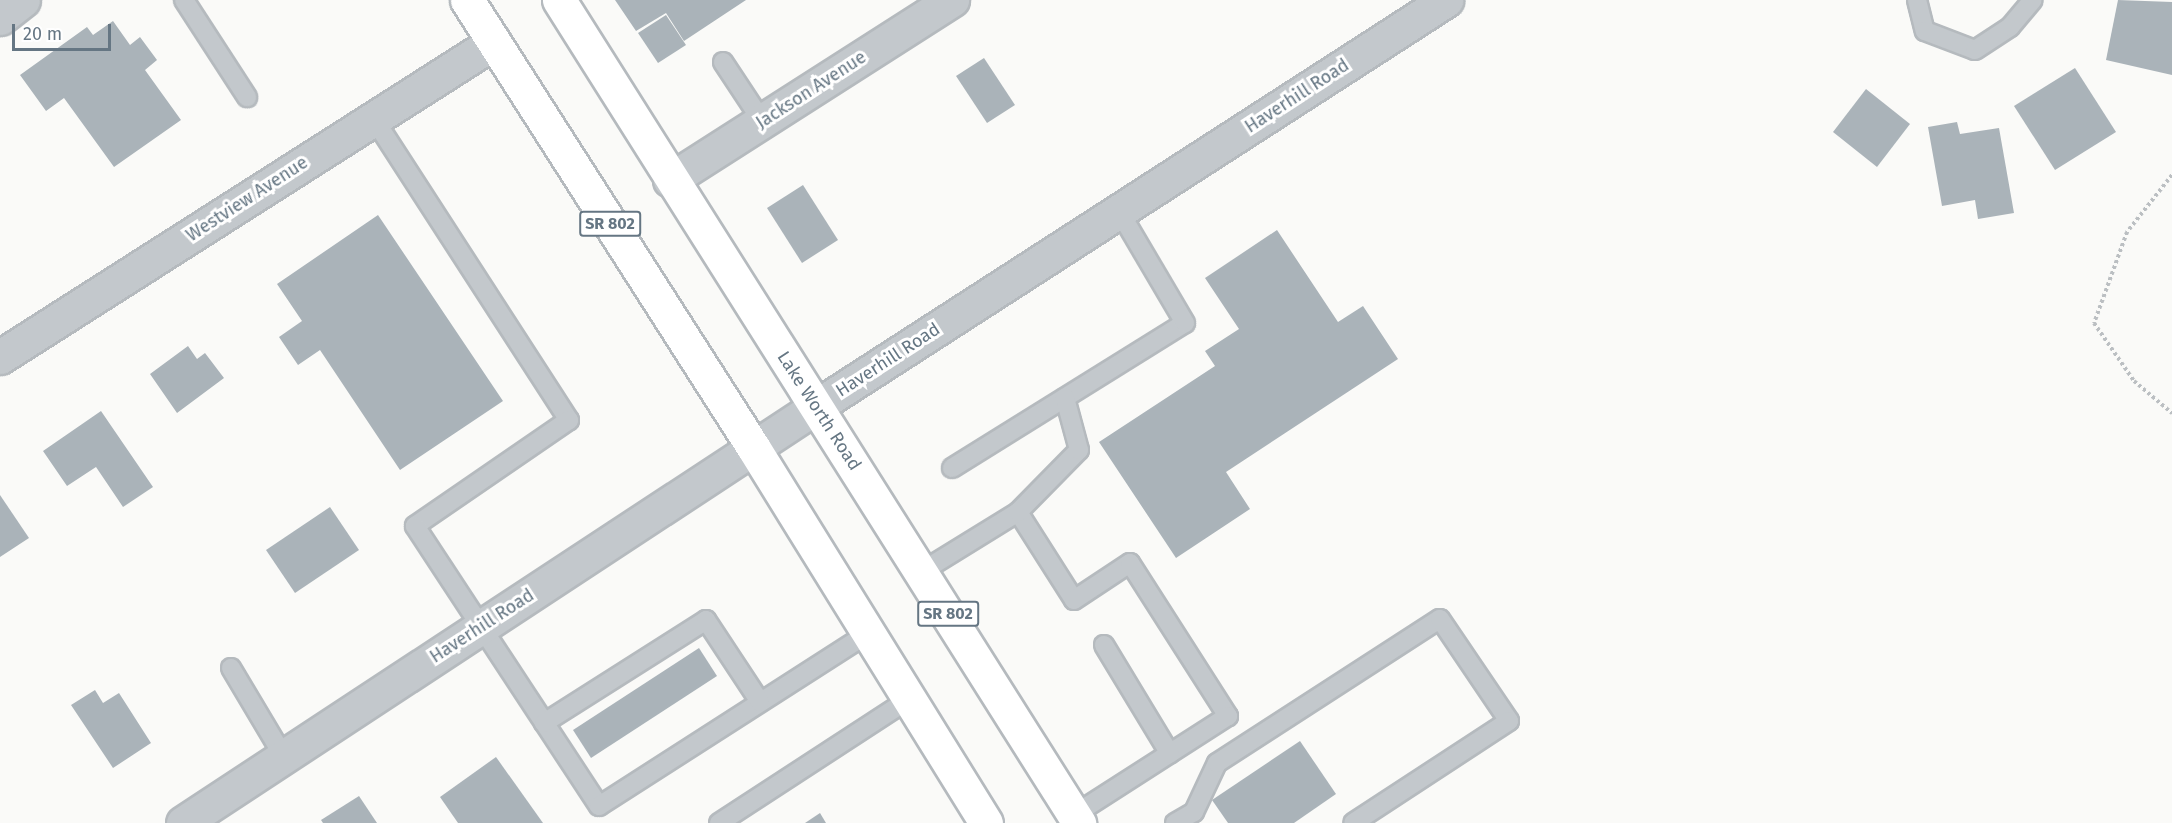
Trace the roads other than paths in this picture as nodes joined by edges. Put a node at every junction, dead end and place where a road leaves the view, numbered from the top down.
1 (23, 0) edge
2 (184, 0) edge
3 (467, 0) edge
4 (952, 0) edge
5 (1446, 0) edge
6 (1917, 0) edge
7 (2033, 0) edge
8 (565, 2) edge
9 (0, 18) edge
10 (494, 42) junction
11 (723, 62) dead end
12 (247, 96) dead end
13 (374, 119) junction
14 (762, 121) junction
15 (670, 180) junction
16 (1119, 211) junction
17 (0, 357) edge
18 (1065, 398) junction
19 (816, 406) junction
20 (753, 447) junction
21 (952, 468) dead end
22 (1018, 512) junction
23 (921, 572) junction
24 (481, 627) junction
25 (868, 633) junction
26 (1104, 645) dead end
27 (231, 669) dead end
28 (909, 699) junction
29 (760, 702) junction
30 (544, 723) junction
31 (1170, 754) junction
32 (284, 757) junction
33 (1197, 818) edge
34 (1077, 819) edge
35 (183, 823) edge
36 (719, 823) edge
37 (986, 823) edge
38 (1175, 823) edge
39 (1353, 823) edge

1 - 9 street
2 - 12 lane
3 - 10 main road, SR 802
4 - 14 street, Jackson Avenue
5 - 16 street, Haverhill Road
6 - 7 lane
8 - 15 main road, Lake Worth Road / SR 802
10 - 13 street, Westview Avenue
10 - 20 main road, SR 802
11 - 14 lane
13 - 17 street, Westview Avenue
13 - 24 lane
14 - 15 street, Jackson Avenue
15 - 19 main road, Lake Worth Road / SR 802
16 - 18 lane
16 - 19 street, Haverhill Road
18 - 21 lane
18 - 22 lane
19 - 20 street, Haverhill Road
19 - 23 main road, Lake Worth Road / SR 802
20 - 24 street, Haverhill Road
20 - 25 main road, SR 802
22 - 23 lane
22 - 31 lane
23 - 34 main road, Lake Worth Road / SR 802
24 - 30 lane
24 - 32 street, Haverhill Road
25 - 28 main road, SR 802
25 - 29 lane
26 - 31 lane
27 - 32 lane
28 - 36 lane
28 - 37 main road, SR 802
29 - 30 lane
29 - 30 lane
31 - 34 lane
32 - 35 street, Haverhill Road
33 - 38 lane
33 - 39 lane

